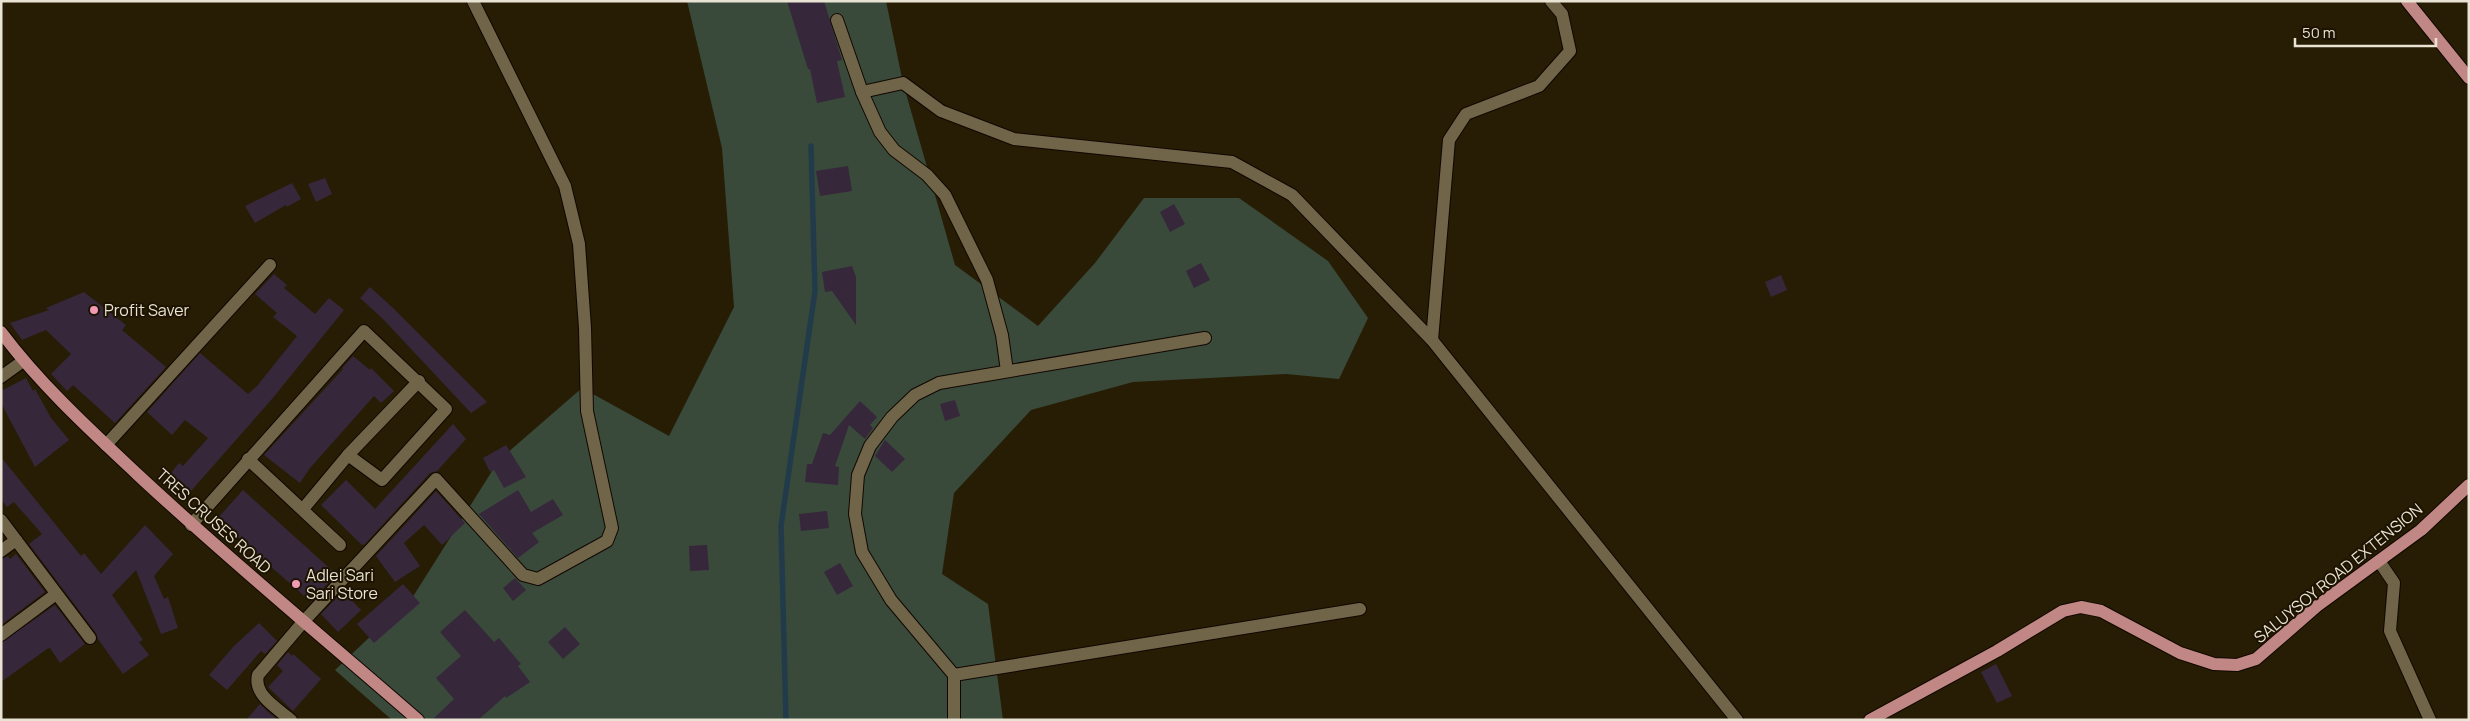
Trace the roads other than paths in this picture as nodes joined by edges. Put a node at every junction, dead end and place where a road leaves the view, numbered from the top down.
1 (473, 1) edge
2 (1551, 1) edge
3 (2407, 1) edge
4 (837, 20) dead end
5 (2469, 78) edge
6 (862, 92) junction
7 (270, 265) dead end
8 (1, 332) edge
9 (1205, 338) dead end
10 (1432, 340) junction
11 (23, 361) junction
12 (1007, 371) junction
13 (1, 377) edge
14 (419, 381) junction
15 (106, 445) junction
16 (348, 455) junction
17 (248, 458) junction
18 (2469, 485) edge
19 (303, 509) junction
20 (1, 520) edge
21 (191, 524) junction
22 (16, 540) junction
23 (340, 545) dead end
24 (1, 551) edge
25 (2379, 561) junction
26 (56, 594) junction
27 (1360, 609) dead end
28 (304, 621) junction
29 (1, 635) edge
30 (90, 638) dead end
31 (954, 675) junction
32 (291, 720) edge
33 (418, 720) edge
34 (954, 720) edge
35 (1737, 720) edge
36 (1870, 720) edge
37 (2430, 720) edge

1 - 28 street
2 - 10 street
3 - 5 main road
4 - 6 street
6 - 10 street
6 - 12 street
7 - 15 street
8 - 11 main road, TRES CRUSES ROAD
9 - 12 street
10 - 35 street
11 - 13 street
11 - 15 main road, TRES CRUSES ROAD
12 - 31 street
14 - 16 street
14 - 16 street
14 - 17 street
15 - 21 main road, TRES CRUSES ROAD
16 - 19 street
17 - 19 street
17 - 21 street
18 - 25 main road, SALUYSOY ROAD EXTENSION
19 - 23 street
20 - 22 street
21 - 28 main road, TRES CRUSES ROAD
22 - 24 street
22 - 26 street
25 - 36 main road, SALUYSOY ROAD EXTENSION
25 - 37 street
26 - 29 street
26 - 30 street
27 - 31 street
28 - 32 street
28 - 33 main road, TRES CRUSES ROAD
31 - 34 street

